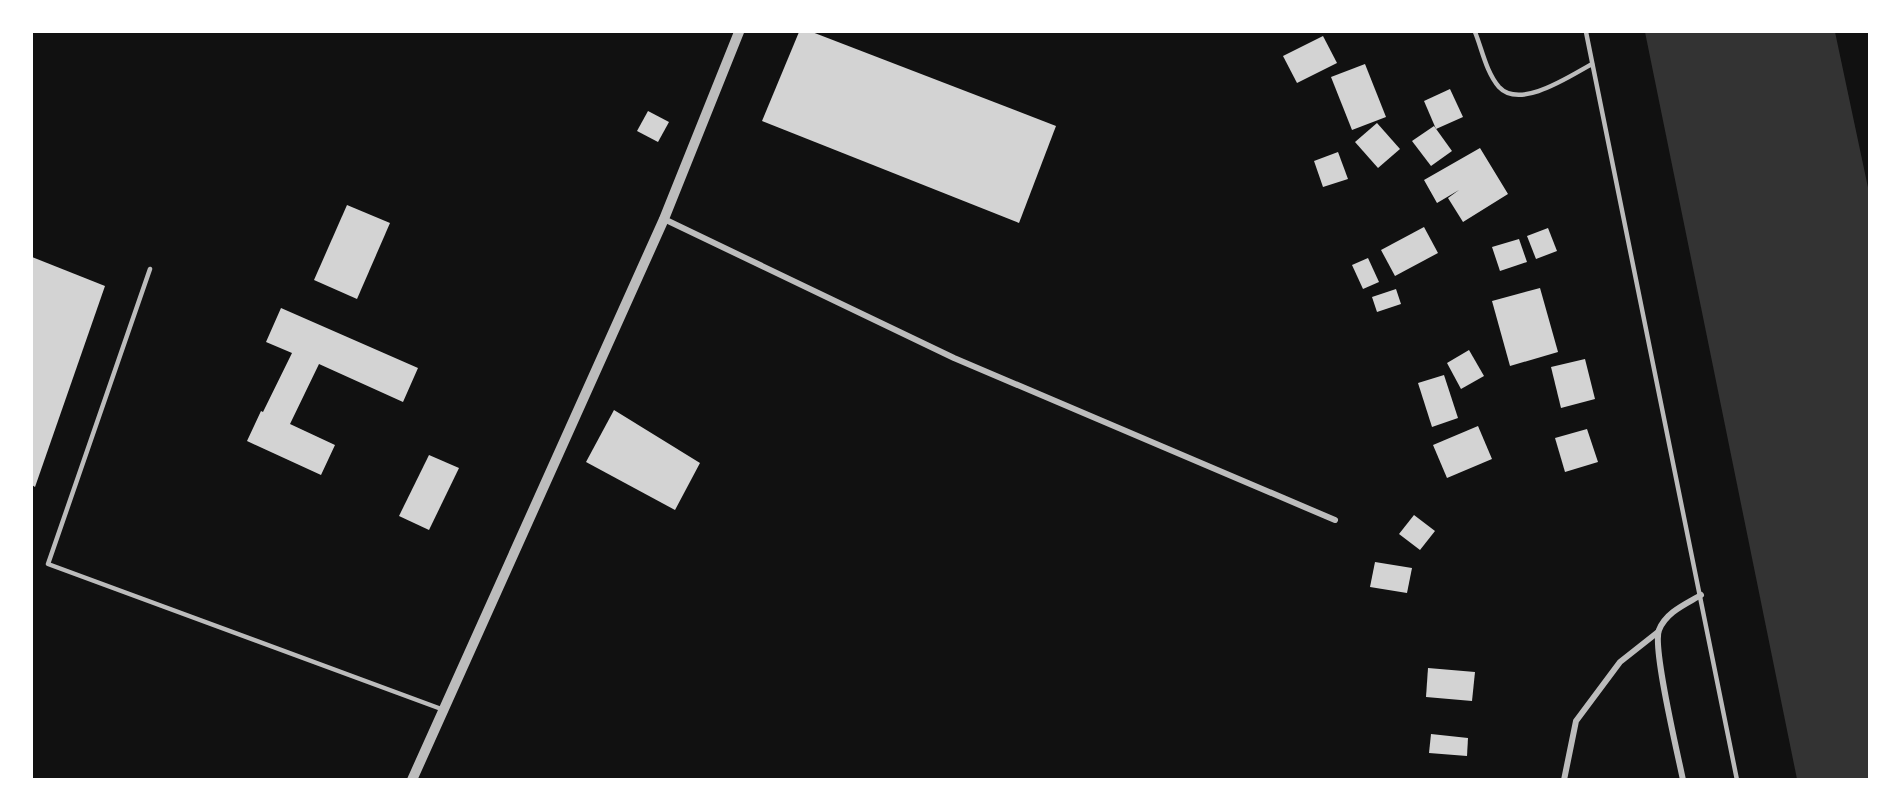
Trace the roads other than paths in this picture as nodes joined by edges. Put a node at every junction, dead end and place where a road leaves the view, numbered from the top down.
1 (739, 32) edge
2 (1475, 32) edge
3 (1586, 32) edge
4 (1592, 64) junction
5 (664, 219) junction
6 (150, 269) dead end
7 (1335, 520) dead end
8 (1701, 595) junction
9 (1658, 632) junction
10 (444, 710) junction
11 (412, 780) edge
12 (1564, 780) edge
13 (1683, 780) edge
14 (1737, 780) edge

1 - 5 street
2 - 4 lane
3 - 4 lane
4 - 8 lane
5 - 7 street
5 - 10 street
6 - 10 lane
8 - 9 street
8 - 14 lane
9 - 12 street
9 - 13 street
10 - 11 street

